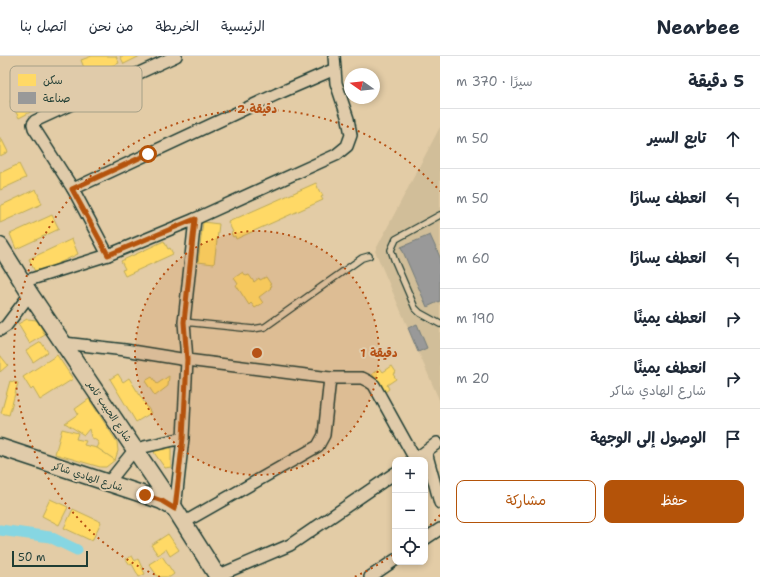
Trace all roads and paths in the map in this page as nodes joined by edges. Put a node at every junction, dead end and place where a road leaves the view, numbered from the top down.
1 (176, 56) edge
2 (334, 56) edge
3 (334, 69) junction
4 (142, 71) edge
5 (53, 112) edge
6 (72, 189) junction
7 (440, 215) edge
8 (195, 219) junction
9 (0, 246) edge
10 (108, 255) junction
11 (369, 256) dead end
12 (26, 288) junction
13 (184, 322) junction
14 (439, 322) edge
15 (0, 330) edge
16 (64, 343) junction
17 (187, 360) junction
18 (330, 378) junction
19 (183, 438) junction
20 (437, 444) dead end
21 (0, 447) edge
22 (135, 449) junction
23 (426, 452) junction
24 (413, 457) edge
25 (419, 457) edge
26 (392, 475) edge
27 (108, 483) junction
28 (440, 503) edge
29 (175, 509) junction
30 (183, 523) junction
31 (440, 529) edge
32 (428, 537) edge
33 (392, 562) edge
34 (217, 576) edge
35 (370, 577) edge

1 - 4 street
2 - 3 street
3 - 6 street
3 - 8 street
5 - 6 street
6 - 10 street
7 - 14 lane
8 - 10 street
8 - 13 street
9 - 12 street, شارع الحبيب ثامر
10 - 12 street
11 - 13 lane
12 - 15 street
12 - 16 street, شارع الحبيب ثامر
13 - 17 street
16 - 17 street
16 - 22 street, شارع الحبيب ثامر
17 - 18 street
17 - 19 street
18 - 24 street
18 - 30 street
19 - 22 street
19 - 29 street
20 - 23 street
21 - 27 street, شارع الهادي شاكر
22 - 27 street
22 - 29 street, شارع الحبيب ثامر
23 - 25 street
23 - 28 street
26 - 34 street
27 - 29 street, شارع الهادي شاكر
29 - 30 street, شارع الحبيب ثامر
30 - 34 street, شارع الحبيب ثامر
31 - 32 street
33 - 35 street

